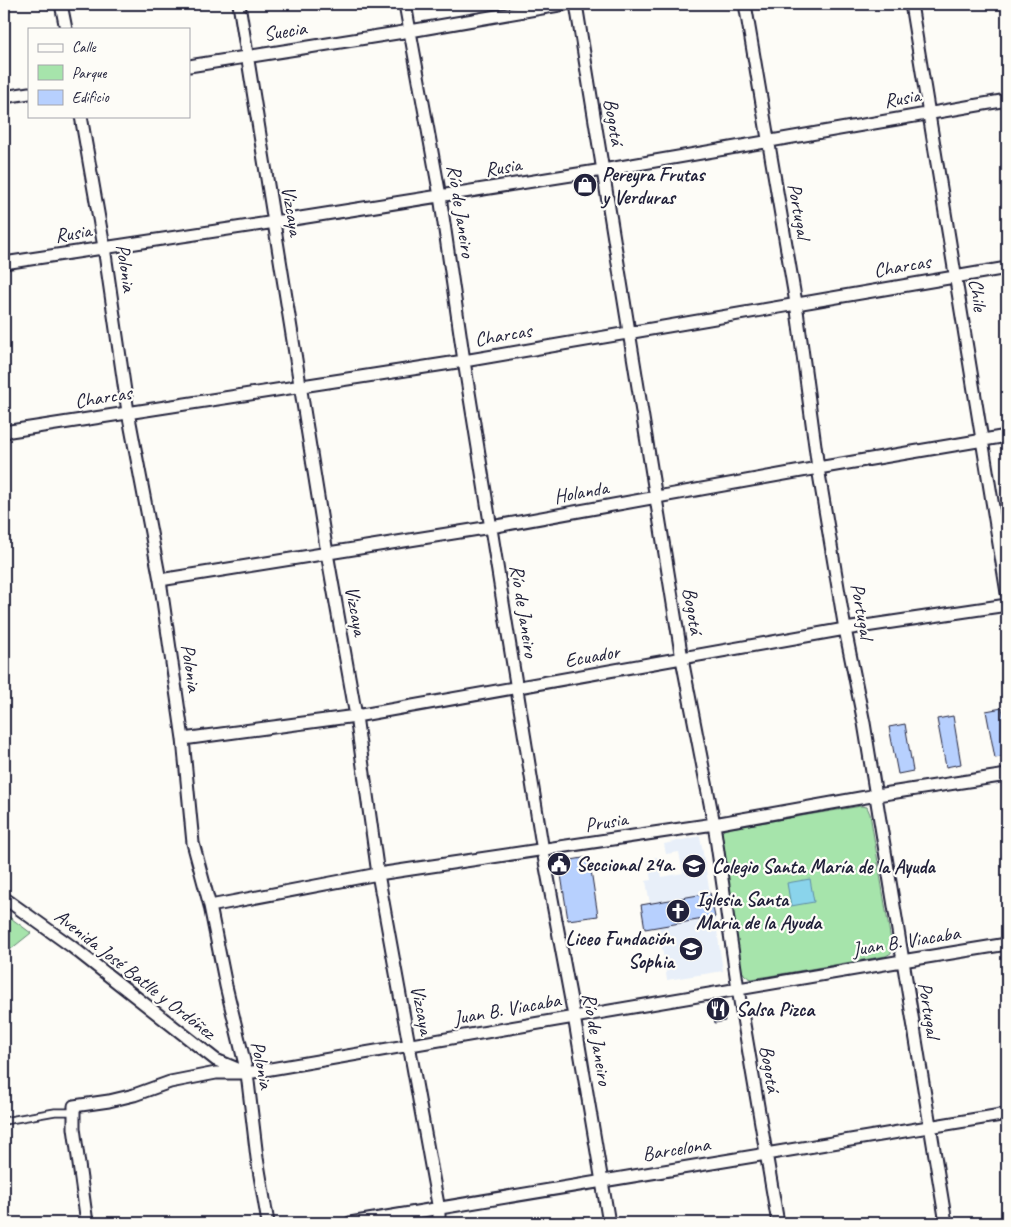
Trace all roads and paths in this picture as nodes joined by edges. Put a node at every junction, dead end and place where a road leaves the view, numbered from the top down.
1 (61, 4) edge
2 (239, 4) edge
3 (405, 4) edge
4 (565, 4) edge
5 (576, 4) edge
6 (745, 4) edge
7 (910, 4) edge
8 (66, 28) edge
9 (410, 31) junction
10 (248, 56) junction
11 (190, 66) edge
12 (28, 92) edge
13 (4, 97) edge
14 (1007, 100) edge
15 (929, 113) junction
16 (81, 118) edge
17 (768, 141) junction
18 (602, 170) junction
19 (440, 196) junction
20 (275, 222) junction
21 (104, 247) junction
22 (4, 263) edge
23 (1007, 268) edge
24 (956, 276) junction
25 (796, 303) junction
26 (628, 333) junction
27 (464, 361) junction
28 (300, 385) junction
29 (128, 412) junction
30 (4, 432) edge
31 (1007, 436) edge
32 (981, 441) junction
33 (818, 468) junction
34 (655, 497) junction
35 (491, 527) junction
36 (327, 553) junction
37 (160, 580) junction
38 (1007, 593) edge
39 (1007, 605) edge
40 (846, 629) junction
41 (682, 659) junction
42 (518, 688) junction
43 (356, 716) junction
44 (183, 738) junction
45 (1007, 775) edge
46 (877, 796) junction
47 (714, 824) junction
48 (543, 851) junction
49 (378, 874) junction
50 (4, 898) edge
51 (210, 906) junction
52 (1007, 944) edge
53 (902, 961) junction
54 (738, 989) junction
55 (574, 1016) junction
56 (410, 1045) junction
57 (247, 1073) junction
58 (74, 1109) junction
59 (1007, 1114) edge
60 (4, 1121) edge
61 (930, 1127) junction
62 (765, 1154) junction
63 (602, 1180) junction
64 (439, 1210) junction
65 (87, 1223) edge
66 (268, 1223) edge
67 (350, 1223) edge
68 (438, 1223) edge
69 (608, 1223) edge
70 (778, 1223) edge
71 (946, 1223) edge

1 - 8 street
2 - 10 street, Vizcaya
3 - 9 street, Río de Janeiro
4 - 9 street, Suecia
5 - 18 street, Bogotá
6 - 17 street, Portugal
7 - 15 street, Chile
9 - 10 street, Suecia
9 - 19 street, Río de Janeiro
10 - 11 street, Suecia
10 - 20 street, Vizcaya
12 - 13 street
14 - 15 street, Rusia
15 - 17 street, Rusia
15 - 24 street, Chile
16 - 21 street, Polonia
17 - 18 street, Rusia
17 - 25 street, Portugal
18 - 19 street, Rusia
18 - 26 street, Bogotá
19 - 20 street, Rusia
19 - 27 street, Río de Janeiro
20 - 21 street, Rusia
20 - 28 street, Vizcaya
21 - 22 street, Rusia
21 - 29 street, Polonia
23 - 24 street, Charcas
24 - 25 street, Charcas
24 - 32 street, Chile
25 - 26 street, Charcas
25 - 33 street, Portugal
26 - 27 street, Charcas
26 - 34 street, Bogotá
27 - 28 street, Charcas
27 - 35 street, Río de Janeiro
28 - 29 street, Charcas
28 - 36 street, Vizcaya
29 - 30 street, Charcas
29 - 37 street, Polonia
31 - 32 street, Holanda
32 - 33 street, Holanda
32 - 38 street, Chile
33 - 34 street, Holanda
33 - 40 street, Portugal
34 - 35 street, Holanda
34 - 41 street, Bogotá
35 - 36 street, Holanda
35 - 42 street, Río de Janeiro
36 - 37 street, Holanda
36 - 43 street, Vizcaya
37 - 44 street, Polonia
39 - 40 street, Ecuador
40 - 41 street, Ecuador
40 - 46 street, Portugal
41 - 42 street, Ecuador
41 - 47 street, Bogotá
42 - 43 street, Ecuador
42 - 48 street, Río de Janeiro
43 - 44 street, Ecuador
43 - 49 street, Vizcaya
44 - 51 street, Polonia
45 - 46 street, Prusia
46 - 47 street, Prusia
46 - 53 street, Portugal
47 - 48 street, Prusia
47 - 54 street, Bogotá
48 - 49 street, Prusia
48 - 55 street, Río de Janeiro
49 - 51 street, Prusia
49 - 56 street, Vizcaya
50 - 57 street, Avenida José Batlle y Ordóñez
51 - 57 street, Polonia
52 - 53 street, Juan B. Viacaba
53 - 54 street, Juan B. Viacaba
53 - 61 street, Portugal
54 - 55 street, Juan B. Viacaba
54 - 62 street, Bogotá
55 - 56 street, Juan B. Viacaba
55 - 63 street, Río de Janeiro
56 - 57 street, Juan B. Viacaba
56 - 64 street, Vizcaya
57 - 58 street, Juan B. Viacaba
57 - 66 street, Polonia
58 - 60 lane
58 - 65 street
59 - 61 street, Barcelona
61 - 62 street, Barcelona
61 - 71 street, Portugal
62 - 63 street, Barcelona
62 - 70 street, Bogotá
63 - 64 street, Barcelona
63 - 69 street, Río de Janeiro
64 - 67 street, Barcelona
64 - 68 street, Vizcaya

